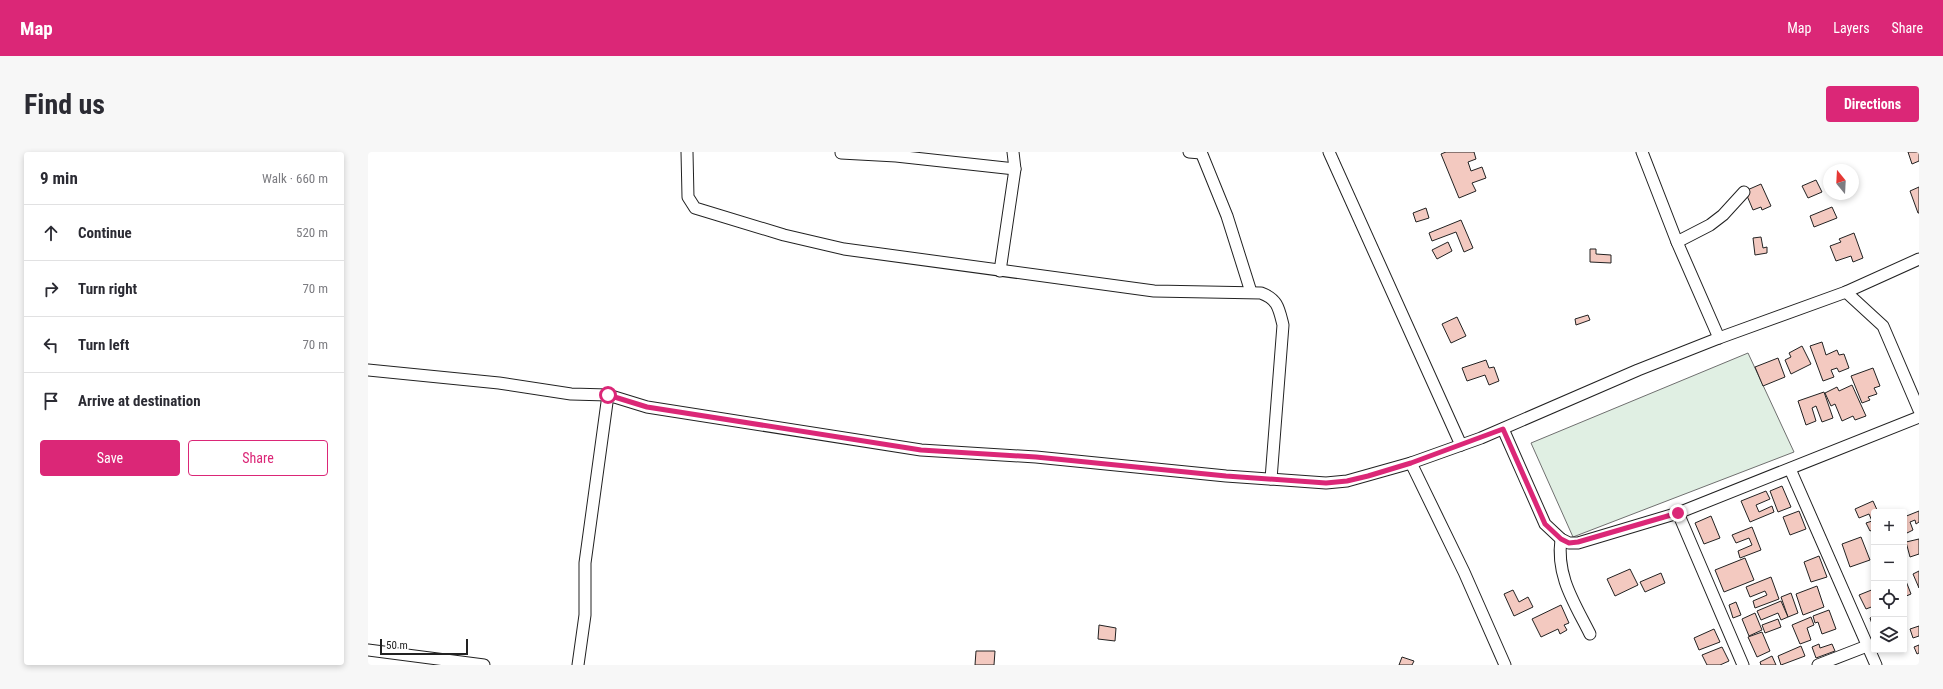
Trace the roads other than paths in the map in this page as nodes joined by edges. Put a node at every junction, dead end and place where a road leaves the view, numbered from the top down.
1 (686, 152) edge
2 (1013, 152) edge
3 (1189, 152) edge
4 (1201, 152) edge
5 (1329, 152) edge
6 (1642, 152) edge
7 (840, 153) dead end
8 (1015, 169) junction
9 (1744, 192) dead end
10 (1677, 242) junction
11 (1919, 259) edge
12 (1000, 271) junction
13 (1251, 292) junction
14 (1846, 292) junction
15 (1719, 338) junction
16 (368, 370) edge
17 (608, 395) junction
18 (1919, 410) edge
19 (1919, 416) edge
20 (1503, 429) junction
21 (1461, 445) junction
22 (1411, 463) junction
23 (1790, 469) junction
24 (1271, 479) junction
25 (1678, 513) junction
26 (1561, 539) junction
27 (1590, 634) dead end
28 (1868, 646) junction
29 (368, 650) edge
30 (399, 660) edge
31 (484, 665) edge
32 (578, 665) edge
33 (1505, 665) edge
34 (1743, 665) edge
35 (1818, 665) edge
36 (1876, 665) edge

1 - 12 street
2 - 8 street
3 - 4 street
4 - 13 street
5 - 21 street
6 - 10 street
7 - 8 street
8 - 12 street
9 - 10 street
10 - 15 street
11 - 14 street
12 - 13 street
13 - 24 street
14 - 15 street
14 - 18 street
15 - 20 street
16 - 17 street
17 - 24 street
17 - 32 street
19 - 23 street
20 - 21 street
20 - 26 street
21 - 22 street
22 - 24 street
22 - 33 street
23 - 25 street
23 - 28 street
25 - 26 street
25 - 34 street
26 - 27 street
28 - 35 street
28 - 36 street
29 - 30 street
30 - 31 street

